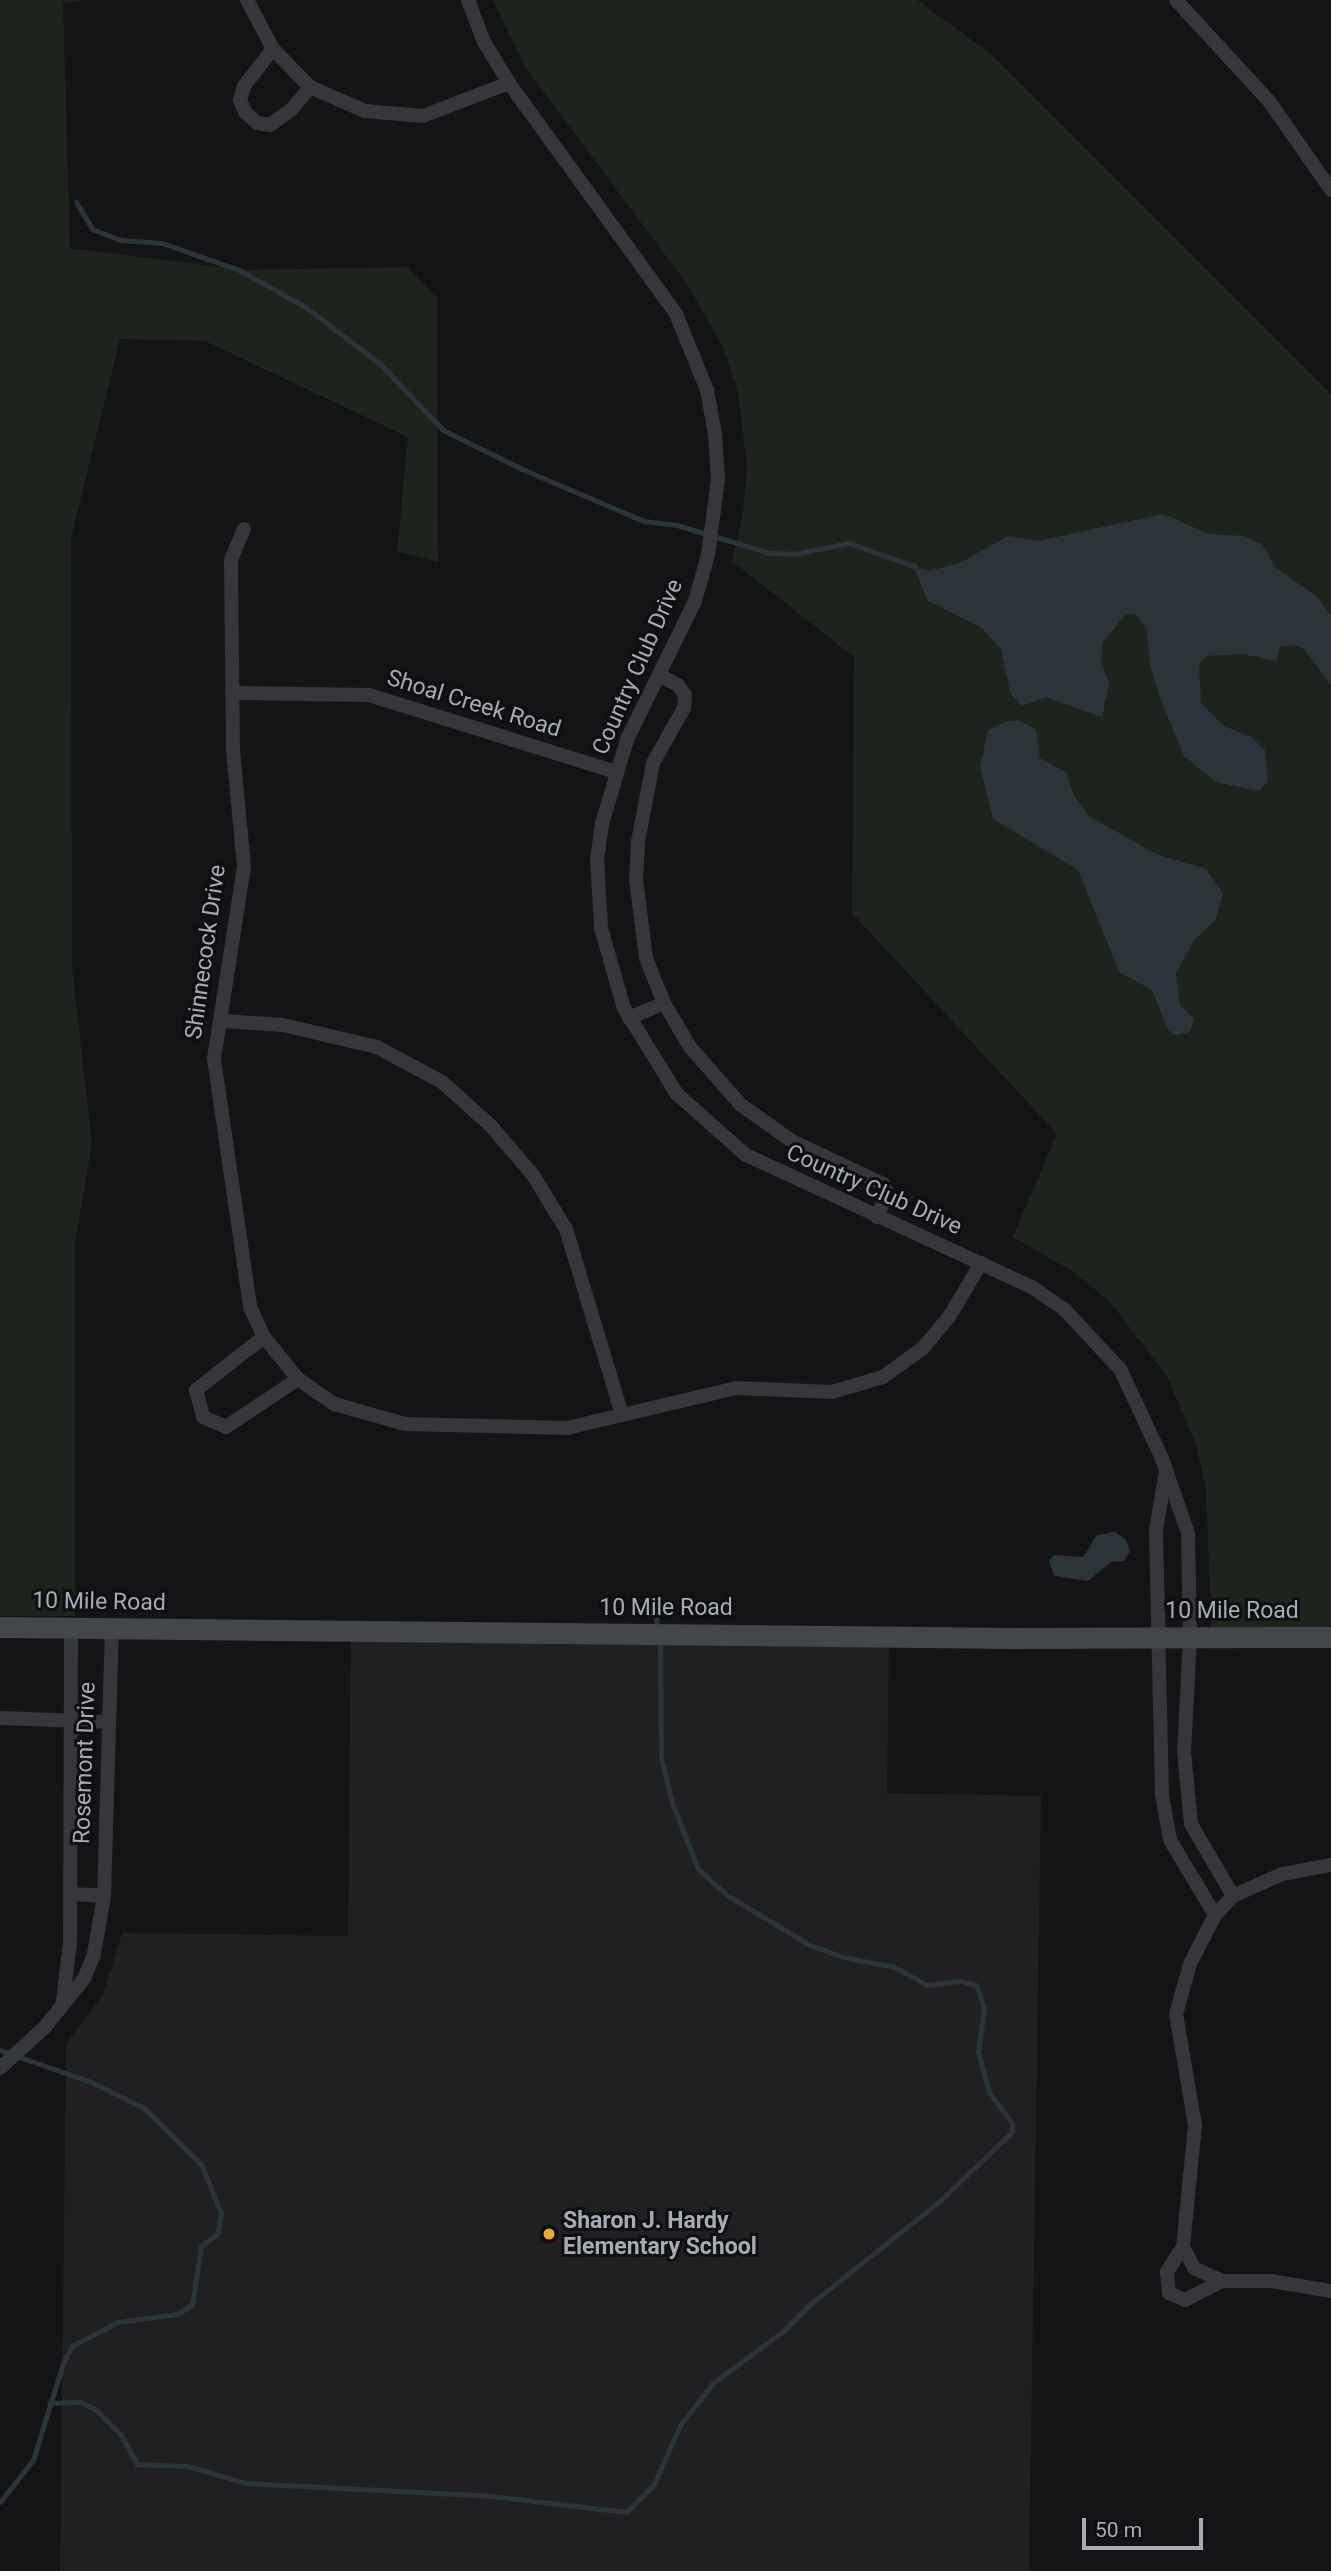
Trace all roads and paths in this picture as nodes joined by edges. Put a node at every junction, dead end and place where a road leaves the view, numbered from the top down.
1 (247, 0) edge
2 (468, 0) edge
3 (1176, 0) edge
4 (273, 49) junction
5 (509, 83) junction
6 (310, 87) junction
7 (1331, 190) edge
8 (244, 529) dead end
9 (659, 675) junction
10 (232, 693) junction
11 (616, 772) junction
12 (664, 1003) junction
13 (629, 1018) junction
14 (223, 1021) junction
15 (877, 1217) junction
16 (981, 1263) junction
17 (264, 1336) junction
18 (298, 1379) junction
19 (622, 1415) junction
20 (1165, 1477) junction
21 (0, 1627) edge
22 (71, 1628) junction
23 (112, 1630) junction
24 (1331, 1637) edge
25 (1157, 1638) junction
26 (1190, 1638) junction
27 (0, 1718) edge
28 (73, 1721) junction
29 (108, 1722) junction
30 (1331, 1865) edge
31 (70, 1894) junction
32 (104, 1896) junction
33 (1233, 1896) junction
34 (1215, 1915) junction
35 (62, 2000) junction
36 (0, 2067) edge
37 (1183, 2247) junction
38 (1222, 2281) junction
39 (1331, 2291) edge

1 - 4 street
2 - 5 street, Country Club Drive
3 - 7 street
4 - 6 street
4 - 6 street
5 - 6 street
5 - 9 street, Country Club Drive
8 - 10 street, Shinnecock Drive
9 - 11 street, Country Club Drive
9 - 12 street
10 - 11 street, Shoal Creek Road
10 - 14 street, Shinnecock Drive
11 - 13 street, Country Club Drive
12 - 13 street
12 - 15 street
13 - 15 street, Country Club Drive
14 - 17 street, Shinnecock Drive
14 - 19 street
15 - 16 street, Country Club Drive
16 - 19 street, Shinnecock Drive
16 - 20 street, Country Club Drive
17 - 18 street, Shinnecock Drive
17 - 18 street
18 - 19 street, Shinnecock Drive
20 - 25 street, Country Club Drive
20 - 26 street, Country Club Drive
21 - 22 main road, 10 Mile Road
22 - 23 main road, 10 Mile Road
22 - 28 street, Rosemont Drive
23 - 25 main road, 10 Mile Road
23 - 29 street, Rosemont Drive
24 - 26 main road, 10 Mile Road
25 - 26 main road, 10 Mile Road
25 - 34 street, Country Club Drive
26 - 33 street, Country Club Drive
27 - 28 street
28 - 29 street
28 - 31 street, Rosemont Drive
29 - 32 street, Rosemont Drive
30 - 33 street
31 - 32 street
31 - 35 street, Rosemont Drive
32 - 35 street, Rosemont Drive
33 - 34 street
34 - 37 street
35 - 36 street, Rosemont Drive
37 - 38 street
37 - 38 street
38 - 39 street

